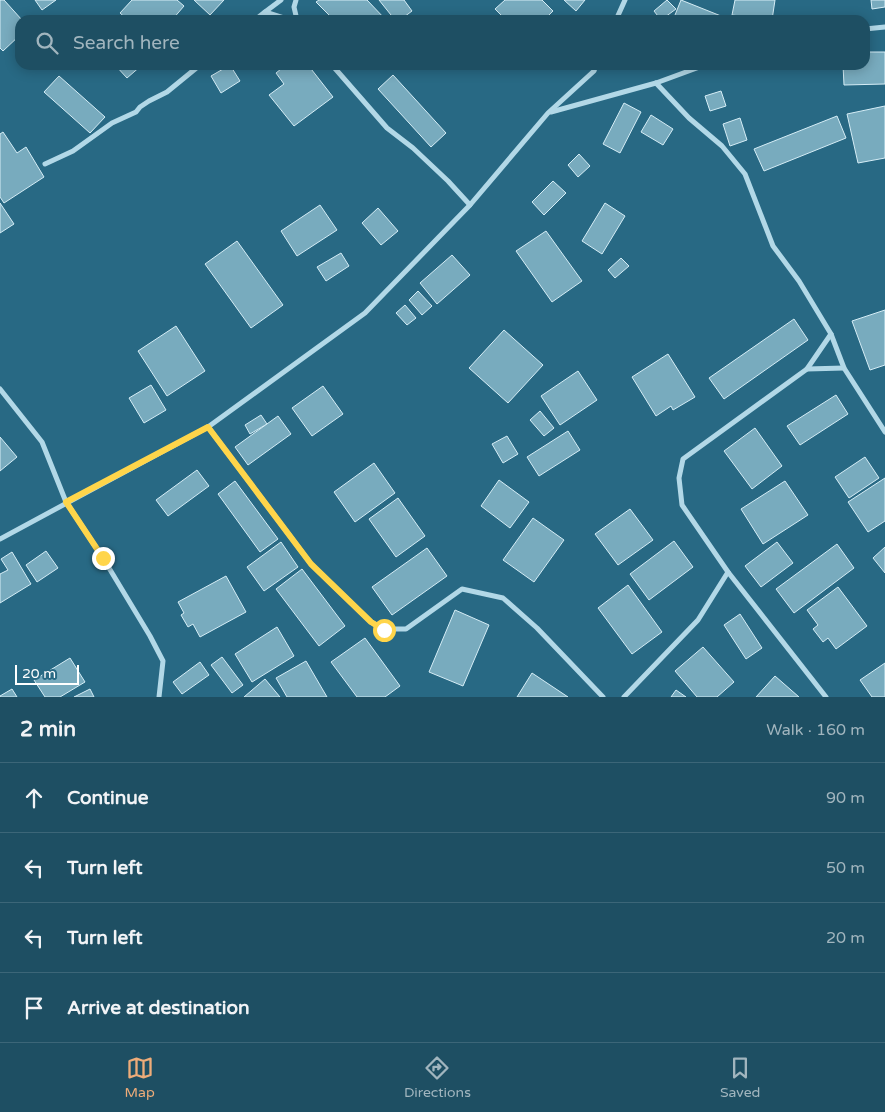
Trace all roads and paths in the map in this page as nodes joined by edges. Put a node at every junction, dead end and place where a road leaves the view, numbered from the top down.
1 (281, 0) edge
2 (296, 0) edge
3 (625, 0) edge
4 (265, 12) junction
5 (261, 15) edge
6 (274, 15) edge
7 (296, 15) edge
8 (618, 15) edge
9 (885, 27) edge
10 (870, 28) edge
11 (194, 70) edge
12 (336, 70) edge
13 (594, 70) edge
14 (691, 70) edge
15 (656, 83) junction
16 (548, 113) junction
17 (45, 164) dead end
18 (470, 205) junction
19 (831, 334) junction
20 (844, 368) junction
21 (807, 369) junction
22 (0, 389) edge
23 (885, 421) edge
24 (880, 426) junction
25 (208, 427) junction
26 (885, 432) edge
27 (66, 502) junction
28 (0, 538) edge
29 (728, 572) junction
30 (159, 697) edge
31 (603, 697) edge
32 (624, 697) edge
33 (826, 697) edge

1 - 4 street
2 - 7 street
3 - 8 street
4 - 5 street
4 - 6 street
9 - 10 street
11 - 17 street
12 - 18 street
13 - 16 street
14 - 15 street
15 - 16 street
15 - 19 street
16 - 18 street
18 - 25 street
19 - 20 street
19 - 21 street
20 - 21 street
20 - 24 street
21 - 29 street
22 - 27 street
23 - 24 street
24 - 26 street
25 - 27 street
25 - 31 street
27 - 28 street
27 - 30 street
29 - 32 street
29 - 33 street

